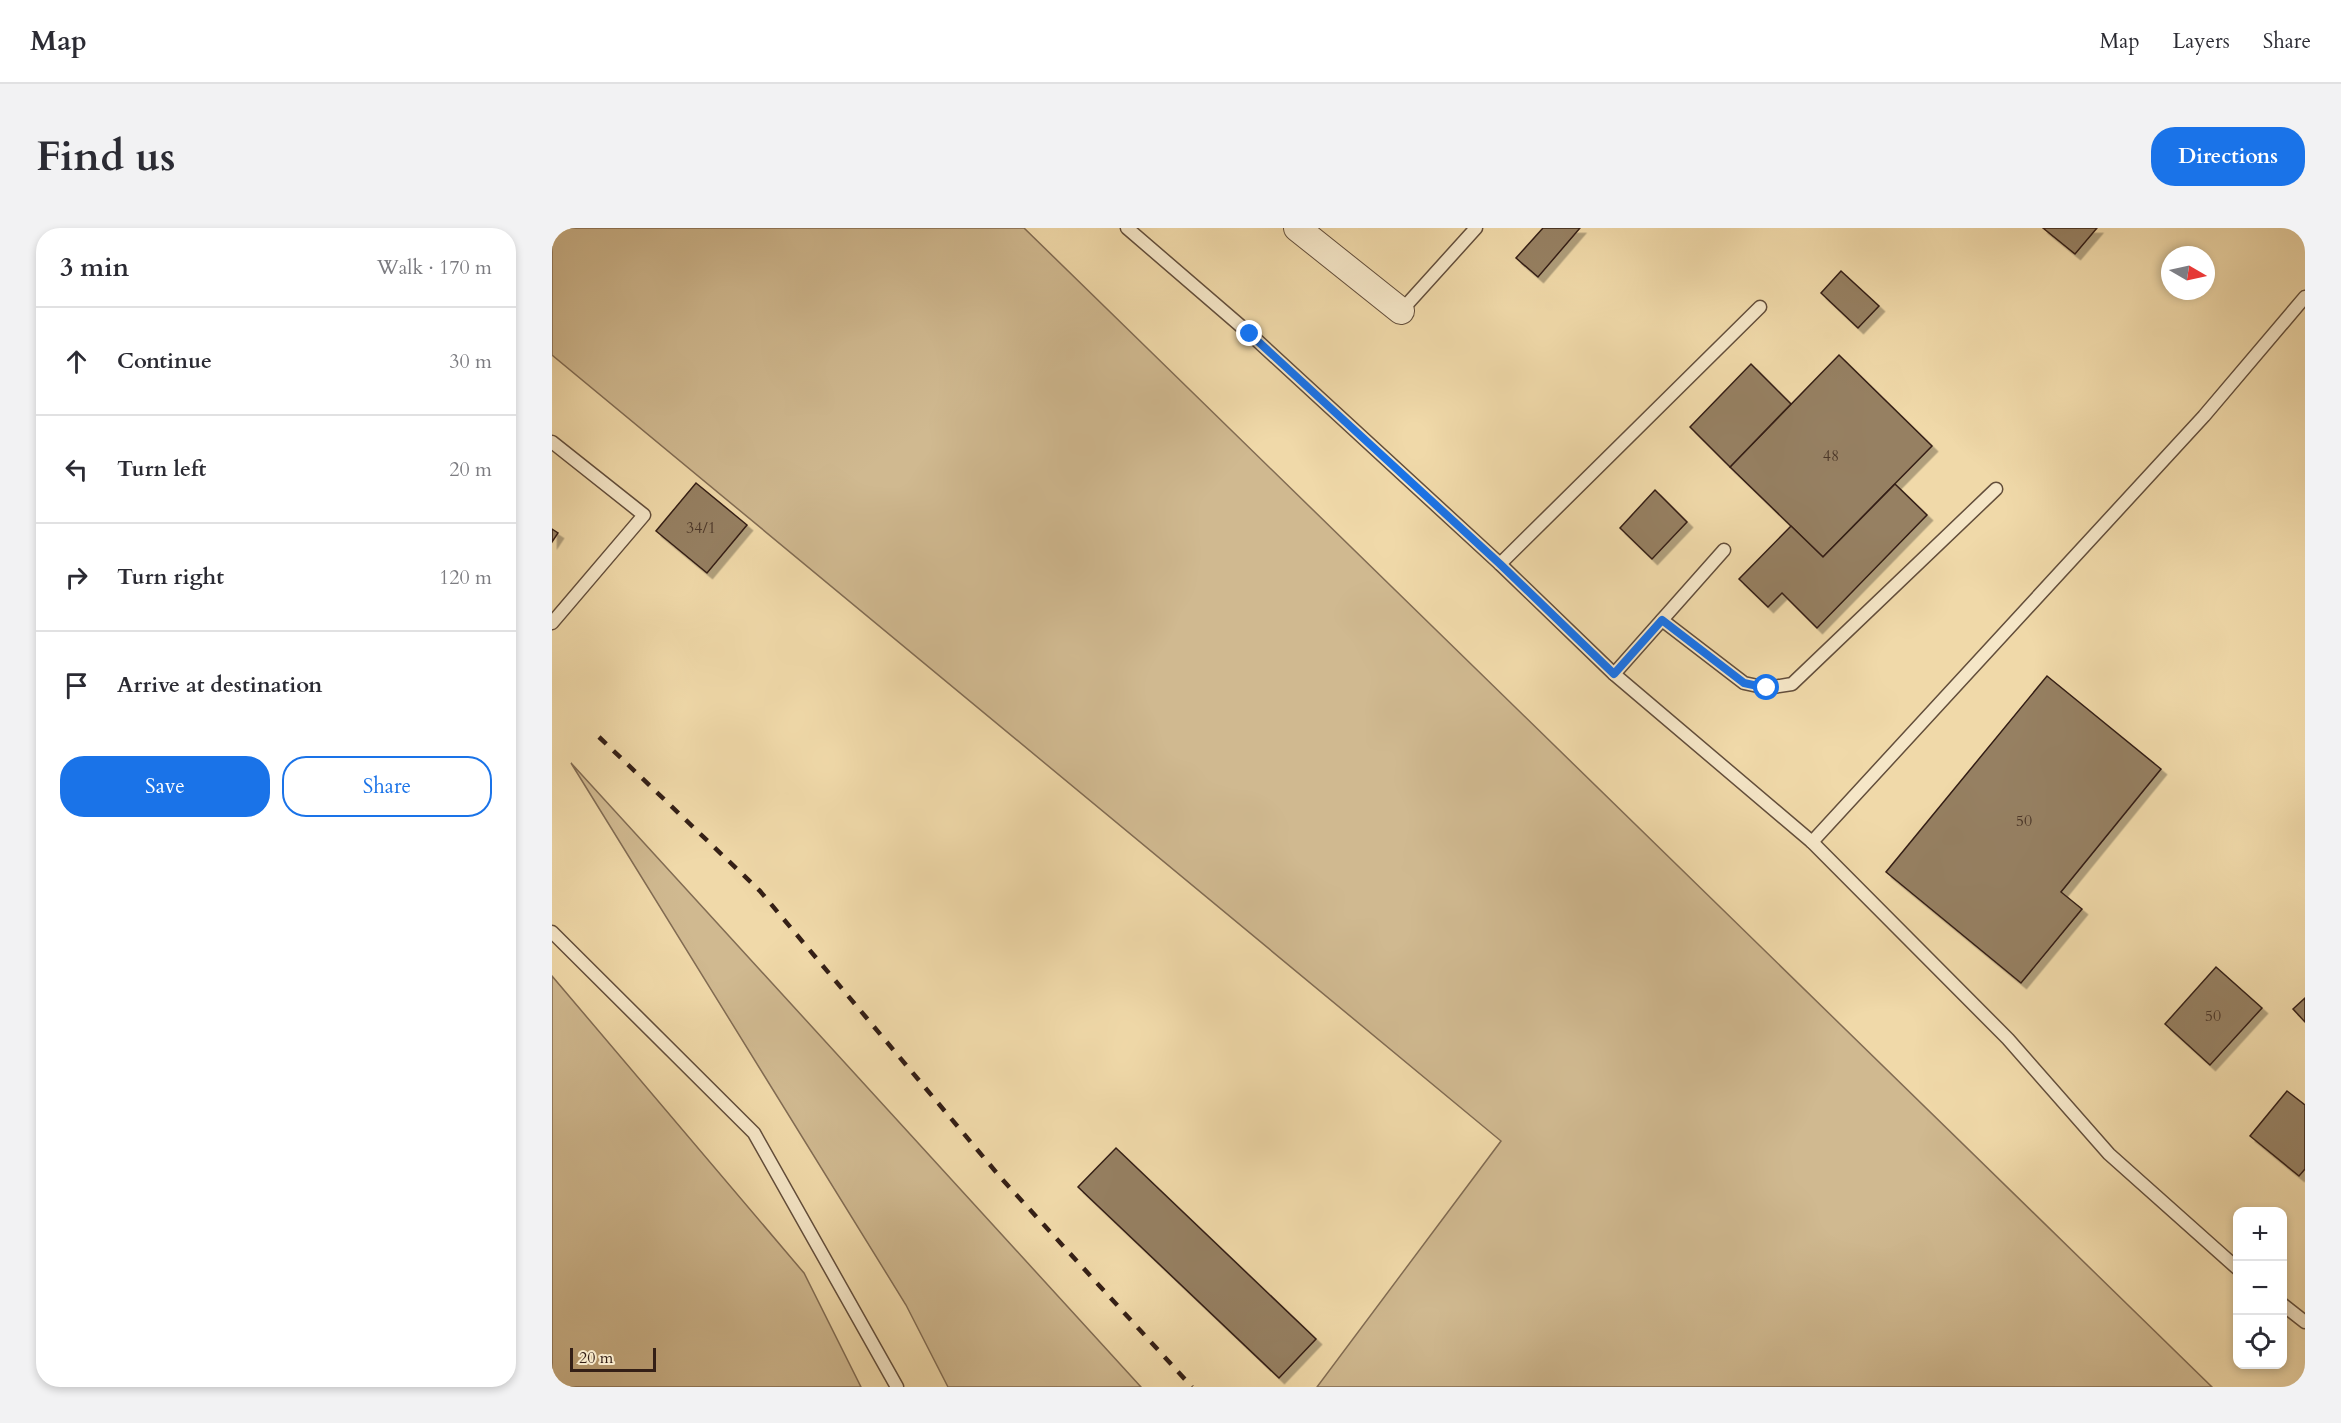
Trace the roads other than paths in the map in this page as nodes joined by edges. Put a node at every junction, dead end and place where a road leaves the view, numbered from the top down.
1 (1127, 228) edge
2 (1297, 228) edge
3 (1476, 228) edge
4 (2305, 297) edge
5 (1760, 307) dead end
6 (1401, 311) joint
7 (552, 442) edge
8 (1996, 489) dead end
9 (1724, 550) dead end
10 (1500, 564) junction
11 (1662, 620) junction
12 (552, 622) edge
13 (1614, 674) junction
14 (1812, 842) junction
15 (552, 932) edge
16 (2233, 1265) edge
17 (2287, 1307) edge
18 (2305, 1322) edge
19 (897, 1387) edge

1 - 10 lane
2 - 6 street
3 - 6 lane
4 - 14 lane
5 - 10 lane
7 - 12 lane
8 - 11 lane
9 - 11 lane
10 - 13 lane
11 - 13 lane
13 - 14 lane
14 - 16 lane
15 - 19 lane
17 - 18 lane

